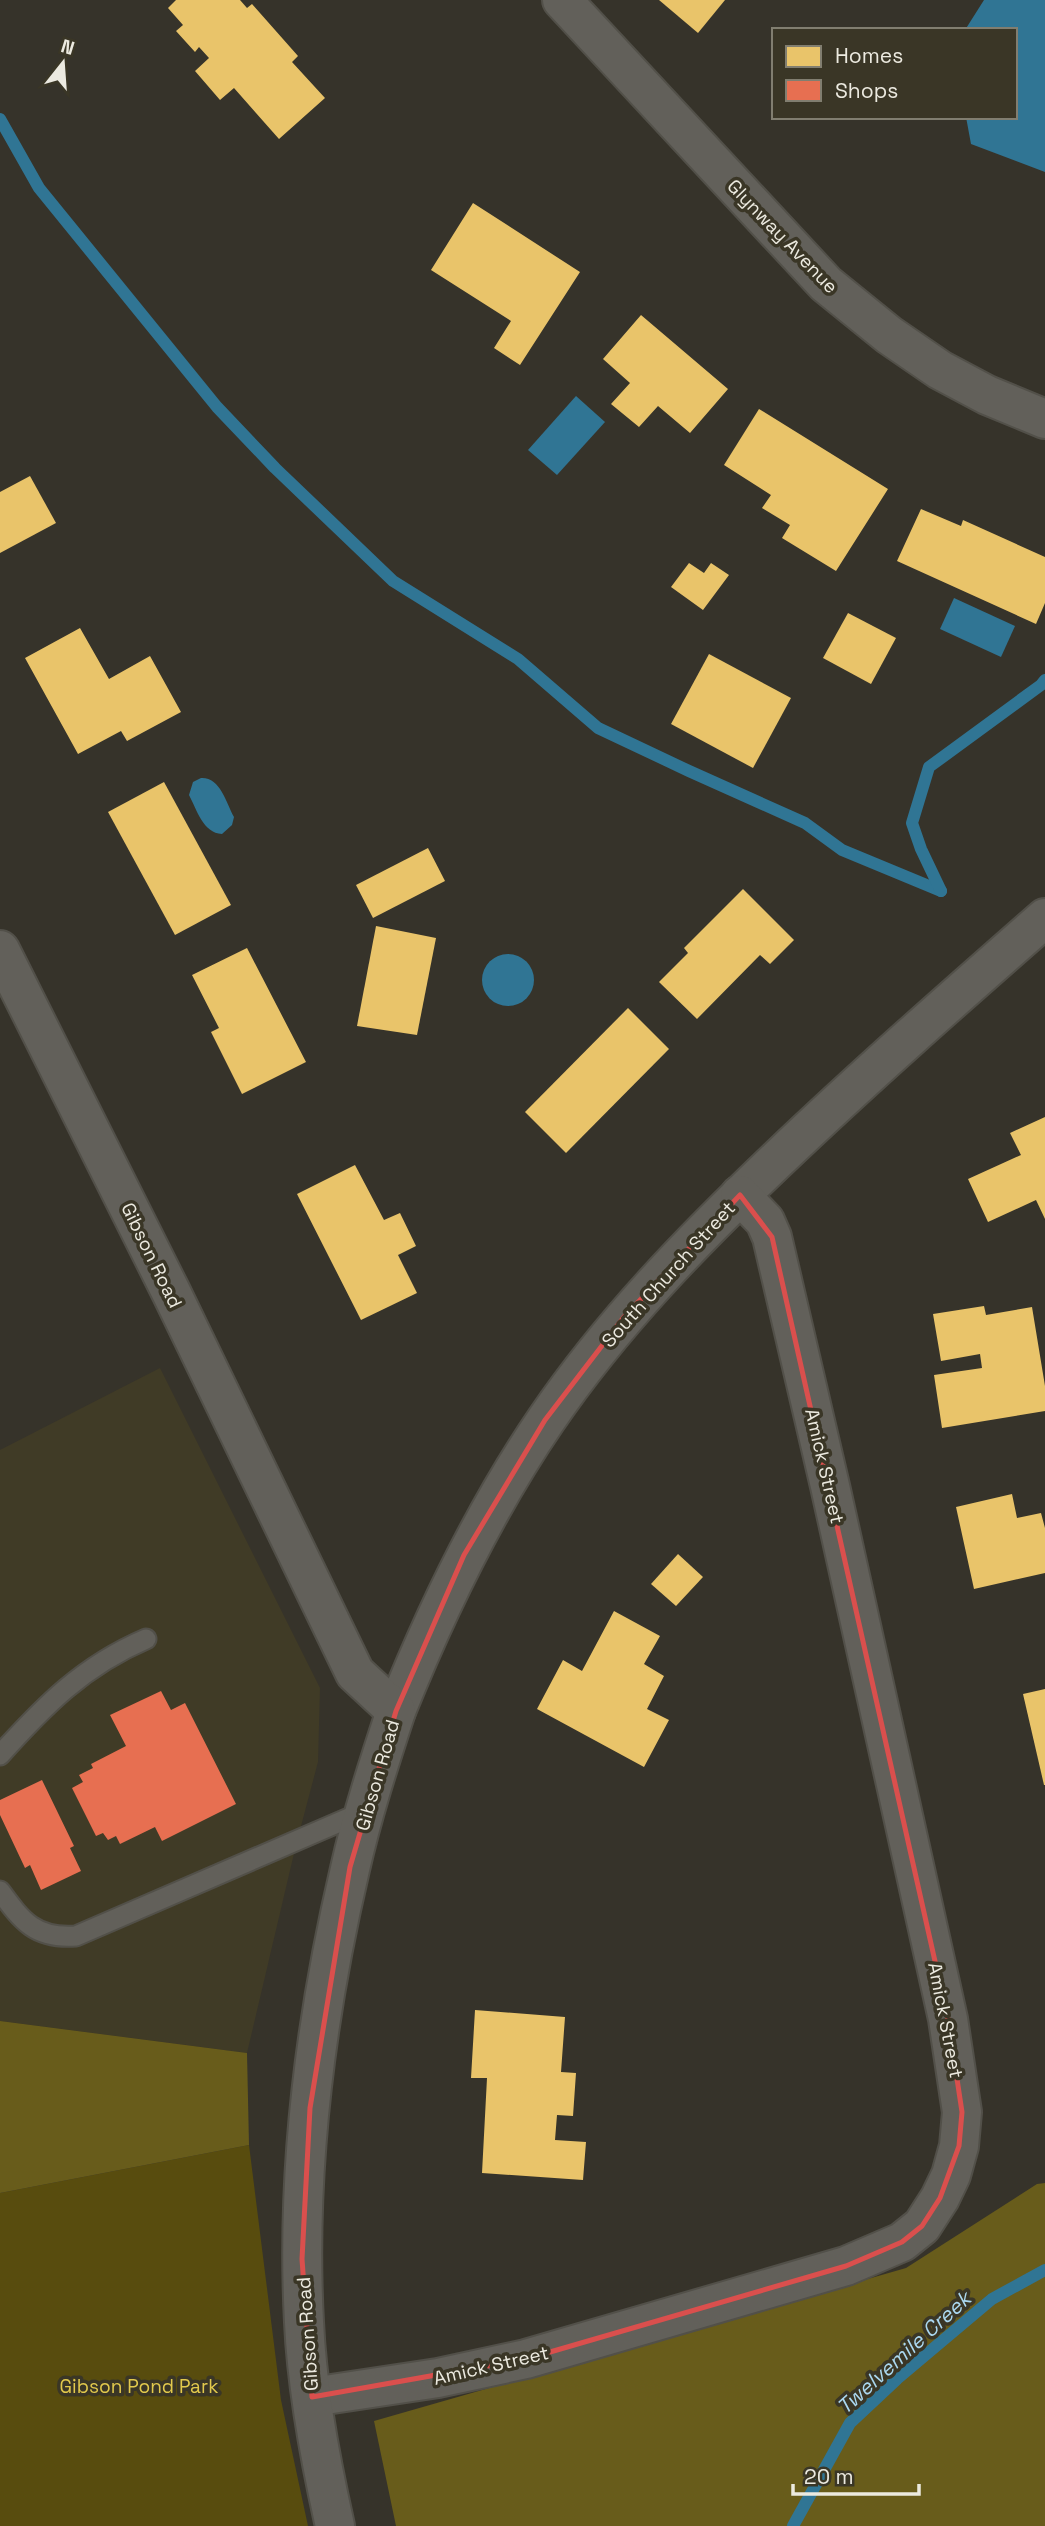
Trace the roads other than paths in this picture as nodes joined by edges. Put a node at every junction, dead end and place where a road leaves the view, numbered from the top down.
1 (562, 0) edge
2 (1045, 419) edge
3 (1045, 918) edge
4 (0, 950) edge
5 (740, 1195) junction
6 (146, 1639) dead end
7 (396, 1711) junction
8 (0, 1755) edge
9 (366, 1811) junction
10 (0, 1891) edge
11 (312, 2397) junction
12 (335, 2526) edge

1 - 2 street, Glynway Avenue
3 - 5 street, South Church Street
4 - 7 street, Gibson Road
5 - 7 street, South Church Street
5 - 11 street, Amick Street
6 - 8 lane
7 - 9 street, Gibson Road
9 - 10 lane
9 - 11 street, Gibson Road
11 - 12 street, Gibson Road

